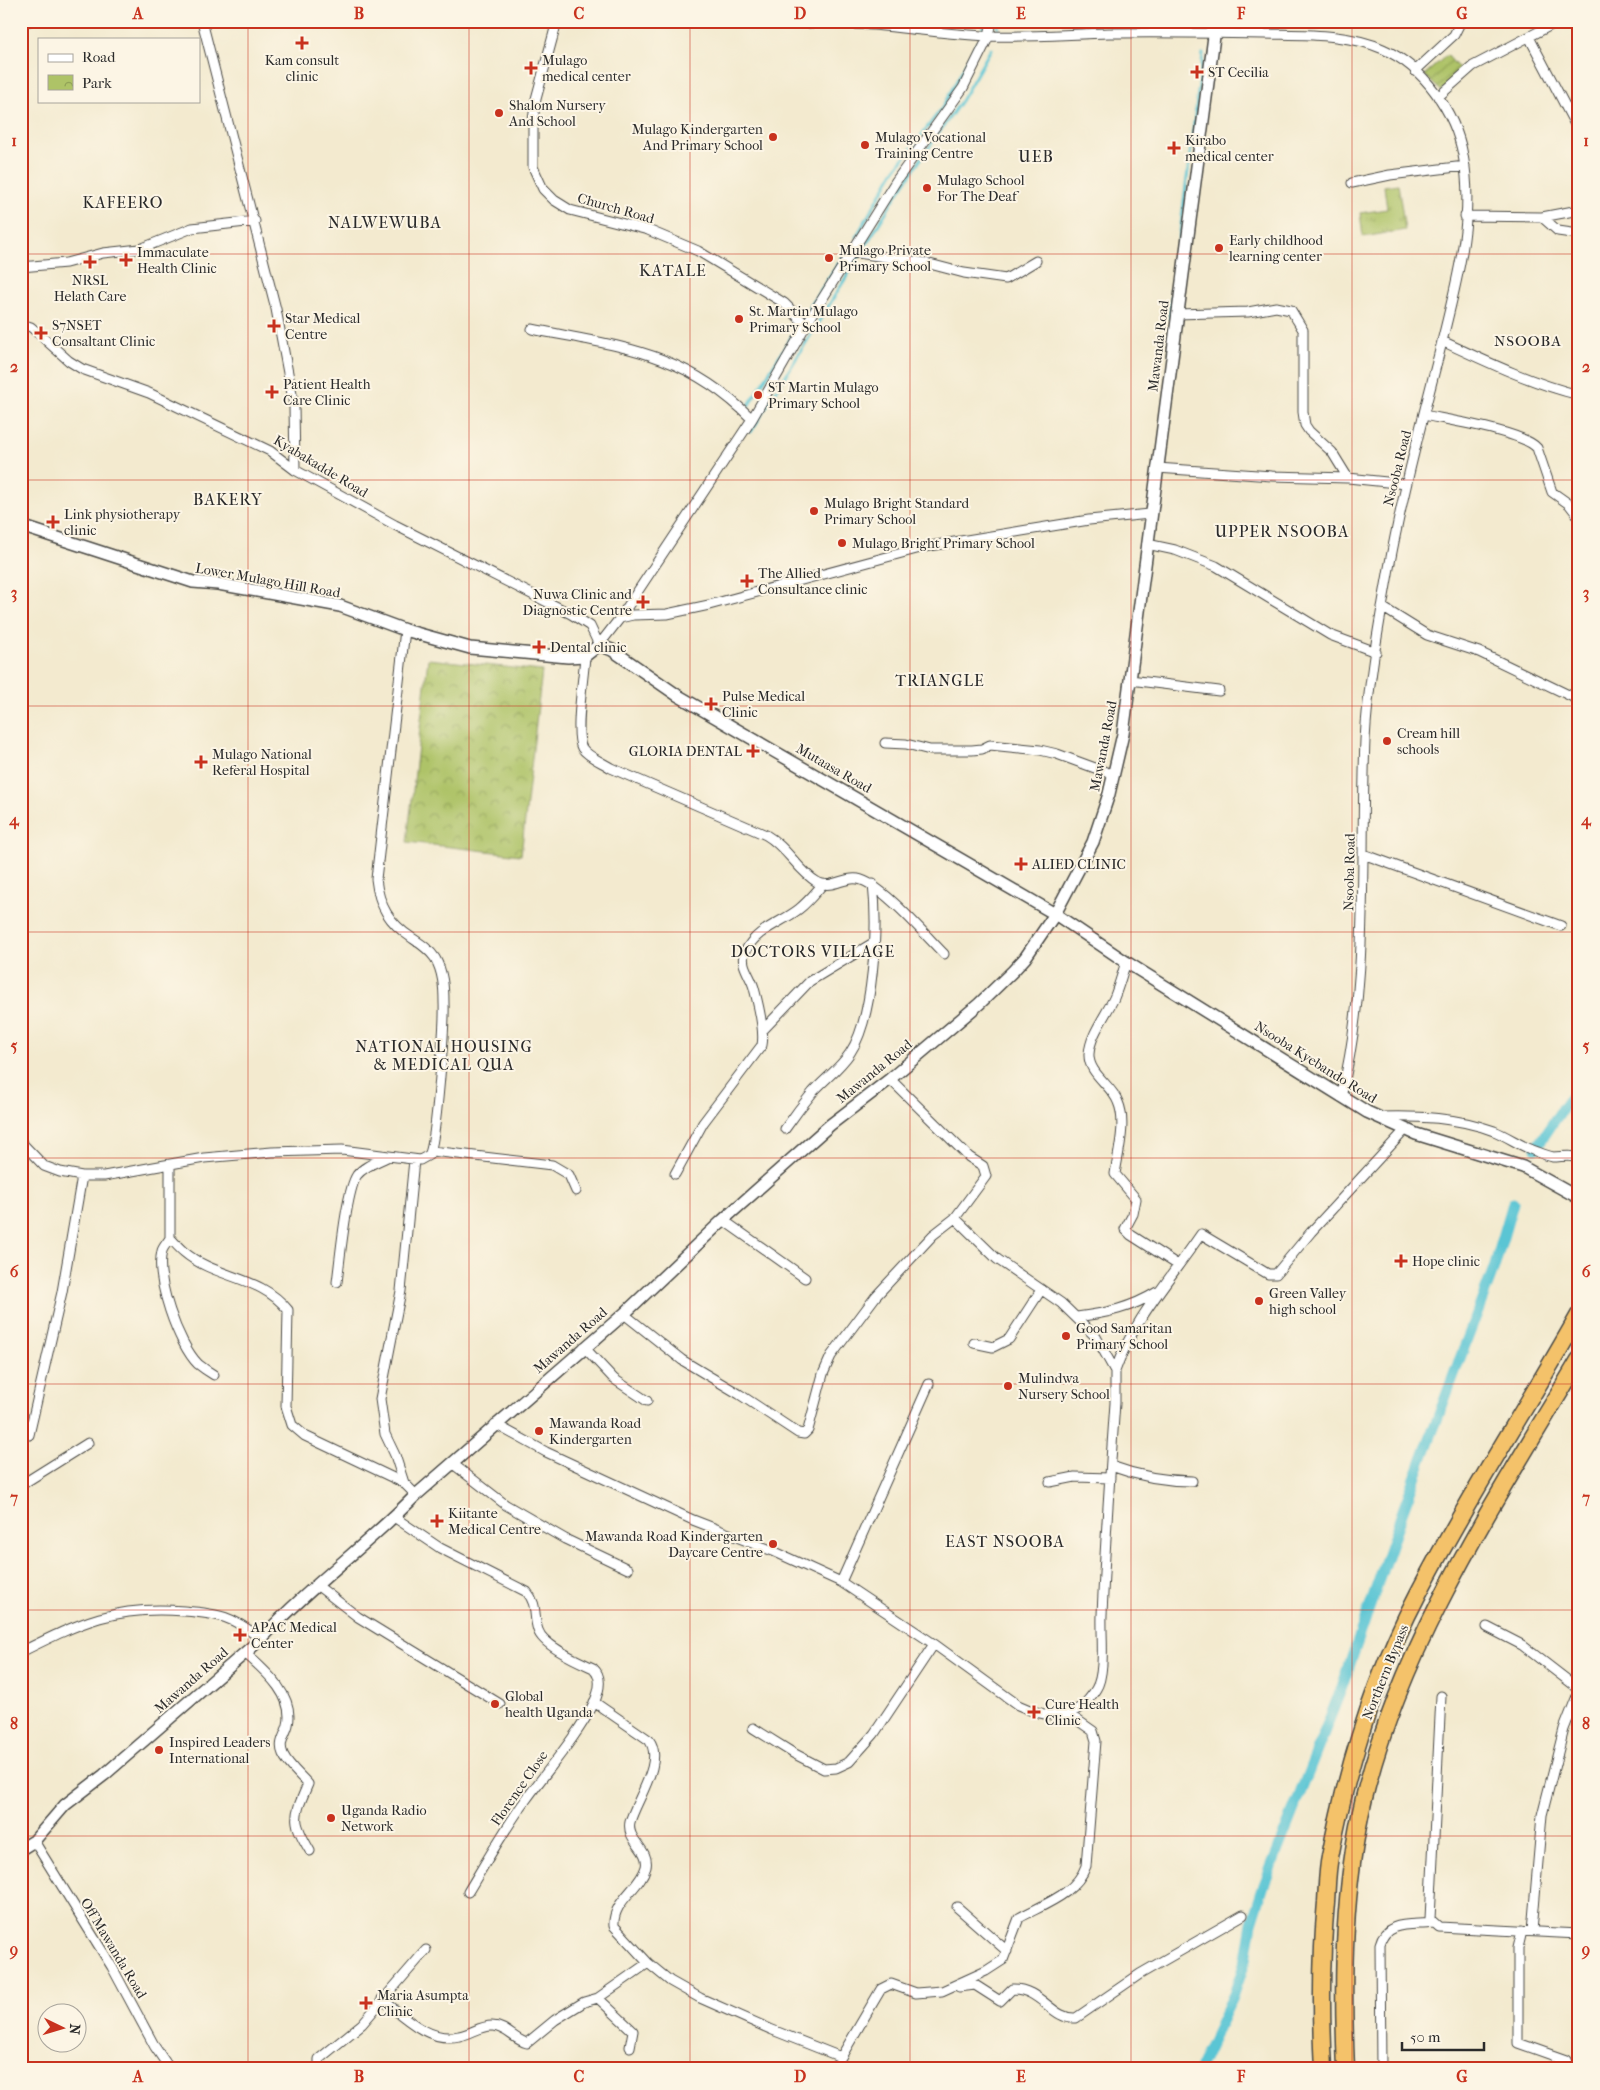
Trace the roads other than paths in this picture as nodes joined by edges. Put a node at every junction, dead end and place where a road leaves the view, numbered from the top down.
1 (30, 21) edge
2 (202, 21) edge
3 (557, 21) edge
4 (652, 21) edge
5 (992, 21) edge
6 (1462, 21) edge
7 (1559, 21) edge
8 (21, 24) edge
9 (1215, 27) edge
10 (989, 36) junction
11 (1529, 37) junction
12 (1415, 71) junction
13 (1438, 97) junction
14 (1579, 132) edge
15 (1465, 166) junction
16 (1352, 183) dead end
17 (1579, 210) edge
18 (1465, 216) junction
19 (1542, 217) junction
20 (255, 221) junction
21 (1579, 234) edge
22 (851, 252) junction
23 (1036, 261) dead end
24 (21, 267) edge
25 (1177, 314) junction
26 (21, 324) edge
27 (806, 325) junction
28 (532, 329) dead end
29 (1442, 341) junction
30 (1579, 395) edge
31 (1424, 415) junction
32 (752, 419) junction
33 (1157, 468) junction
34 (295, 470) junction
35 (1348, 478) junction
36 (1406, 484) junction
37 (1150, 514) junction
38 (1579, 518) edge
39 (21, 526) edge
40 (1147, 544) junction
41 (1382, 607) junction
42 (620, 618) junction
43 (405, 630) junction
44 (599, 645) junction
45 (1376, 652) junction
46 (584, 656) junction
47 (1130, 680) junction
48 (1220, 691) dead end
49 (1579, 700) edge
50 (885, 743) dead end
51 (1114, 775) junction
52 (1363, 854) junction
53 (823, 884) junction
54 (873, 884) junction
55 (1056, 914) junction
56 (1561, 926) dead end
57 (873, 943) junction
58 (944, 954) dead end
59 (1126, 962) junction
60 (763, 1030) junction
61 (890, 1080) junction
62 (1341, 1096) junction
63 (1378, 1117) junction
64 (785, 1128) dead end
65 (1405, 1130) junction
66 (21, 1142) edge
67 (432, 1151) junction
68 (387, 1157) junction
69 (1579, 1159) edge
70 (414, 1160) junction
71 (170, 1165) junction
72 (675, 1174) dead end
73 (82, 1176) junction
74 (576, 1191) dead end
75 (1579, 1198) edge
76 (955, 1218) junction
77 (723, 1220) junction
78 (170, 1238) junction
79 (1178, 1265) junction
80 (805, 1278) dead end
81 (337, 1282) dead end
82 (1041, 1290) junction
83 (1159, 1290) junction
84 (624, 1314) junction
85 (1579, 1315) edge
86 (1077, 1317) junction
87 (974, 1343) dead end
88 (584, 1347) junction
89 (1579, 1360) edge
90 (1115, 1371) junction
91 (214, 1375) dead end
92 (929, 1384) dead end
93 (647, 1401) dead end
94 (495, 1424) junction
95 (29, 1435) dead end
96 (88, 1443) dead end
97 (453, 1464) junction
98 (1111, 1466) junction
99 (1110, 1478) junction
100 (1192, 1481) dead end
101 (1050, 1482) dead end
102 (404, 1483) junction
103 (21, 1485) edge
104 (416, 1495) junction
105 (394, 1517) junction
106 (628, 1569) dead end
107 (841, 1582) junction
108 (318, 1586) junction
109 (1487, 1627) dead end
110 (261, 1639) junction
111 (934, 1644) junction
112 (21, 1652) edge
113 (245, 1653) junction
114 (1579, 1690) edge
115 (1441, 1696) dead end
116 (594, 1702) junction
117 (500, 1704) dead end
118 (1070, 1715) junction
119 (753, 1728) dead end
120 (34, 1841) junction
121 (21, 1849) edge
122 (310, 1851) dead end
123 (468, 1892) dead end
124 (957, 1907) dead end
125 (1243, 1916) dead end
126 (1433, 1923) junction
127 (1522, 1931) junction
128 (1532, 1931) junction
129 (1579, 1934) edge
130 (426, 1950) dead end
131 (1007, 1951) junction
132 (648, 1963) junction
133 (942, 1991) junction
134 (598, 1998) junction
135 (382, 1999) junction
136 (630, 2047) dead end
137 (841, 2057) junction
138 (170, 2069) edge
139 (319, 2069) edge
140 (834, 2069) edge
141 (1324, 2069) edge
142 (1346, 2069) edge
143 (1381, 2069) edge
144 (1570, 2069) edge

1 - 8 street
2 - 20 street
3 - 27 street, Church Road
4 - 10 street, Nsooba Road
5 - 10 street
6 - 12 street
7 - 11 street
9 - 10 street, Nsooba Road
9 - 12 street, Nsooba Road
9 - 25 street, Mawanda Road
10 - 22 street
11 - 13 street
11 - 14 street
12 - 13 street, Nsooba Road
13 - 15 street, Nsooba Road
15 - 16 street
15 - 18 street, Nsooba Road
17 - 19 street
18 - 19 street
18 - 29 street, Nsooba Road
19 - 21 street
20 - 24 street
20 - 34 street
22 - 23 street
22 - 27 street
25 - 33 street, Mawanda Road
25 - 35 street
26 - 34 street, Kyabakadde Road
27 - 32 street
28 - 32 street
29 - 30 street
29 - 31 street, Nsooba Road
31 - 36 street, Nsooba Road
31 - 38 street
32 - 42 street
33 - 35 street
33 - 37 street, Mawanda Road
34 - 44 street, Kyabakadde Road
35 - 36 street
36 - 41 street, Nsooba Road
37 - 40 street, Mawanda Road
37 - 42 street
39 - 43 street, Lower Mulago Hill Road
40 - 45 street
40 - 47 street, Mawanda Road
41 - 45 street, Nsooba Road
41 - 49 street
42 - 44 street
43 - 46 street, Lower Mulago Hill Road
43 - 67 street
44 - 46 street
44 - 55 street, Mutaasa Road
45 - 52 street, Nsooba Road
46 - 53 street
47 - 48 street
47 - 51 street, Mawanda Road
50 - 51 street
51 - 55 street, Mawanda Road
52 - 56 street
52 - 62 street, Nsooba Road
53 - 54 street
53 - 60 street
54 - 57 street
54 - 58 street
55 - 59 street, Nsooba Kyebando Road
55 - 61 street, Mawanda Road
57 - 60 street
57 - 64 street
59 - 62 street, Nsooba Kyebando Road
59 - 79 street
60 - 72 street
61 - 76 street
61 - 77 street, Mawanda Road
62 - 63 street, Nsooba Kyebando Road
63 - 65 street, Nsooba Kyebando Road
63 - 69 street
65 - 75 street, Nsooba Kyebando Road
65 - 79 street
66 - 73 street
67 - 70 street
67 - 74 street
68 - 70 street
68 - 71 street
68 - 81 street
70 - 102 street
71 - 73 street
71 - 78 street
73 - 95 street
76 - 82 street
76 - 84 street
77 - 80 street
77 - 84 street, Mawanda Road
78 - 91 street
78 - 102 street
79 - 83 street
82 - 86 street
82 - 87 street
83 - 86 street
83 - 90 street
84 - 88 street, Mawanda Road
85 - 141 highway, Northern Bypass
86 - 90 street
88 - 93 street
88 - 94 street, Mawanda Road
89 - 142 highway, Northern Bypass
90 - 98 street
92 - 107 street
94 - 97 street, Mawanda Road
94 - 107 street
96 - 103 street
97 - 104 street, Mawanda Road
97 - 106 street
98 - 99 street
98 - 100 street
99 - 101 street
99 - 118 street
102 - 104 street
104 - 105 street, Mawanda Road
105 - 108 street, Mawanda Road
105 - 116 street, Florence Close
107 - 111 street
108 - 110 street, Mawanda Road
108 - 117 street
109 - 114 street
110 - 112 street
110 - 113 street, Mawanda Road
111 - 118 street
111 - 119 street
113 - 120 street, Mawanda Road
113 - 122 street
114 - 128 street
115 - 126 street
116 - 123 street, Florence Close
116 - 132 street
118 - 131 street
120 - 121 street, Mawanda Road
120 - 138 street, Off Mawanda Road
124 - 131 street
125 - 133 street
126 - 127 street
126 - 143 street
127 - 128 street
127 - 144 street
128 - 129 street
130 - 135 street
131 - 133 street
132 - 134 street
132 - 137 street
133 - 137 street
134 - 135 street
134 - 136 street
135 - 139 street
137 - 140 street

